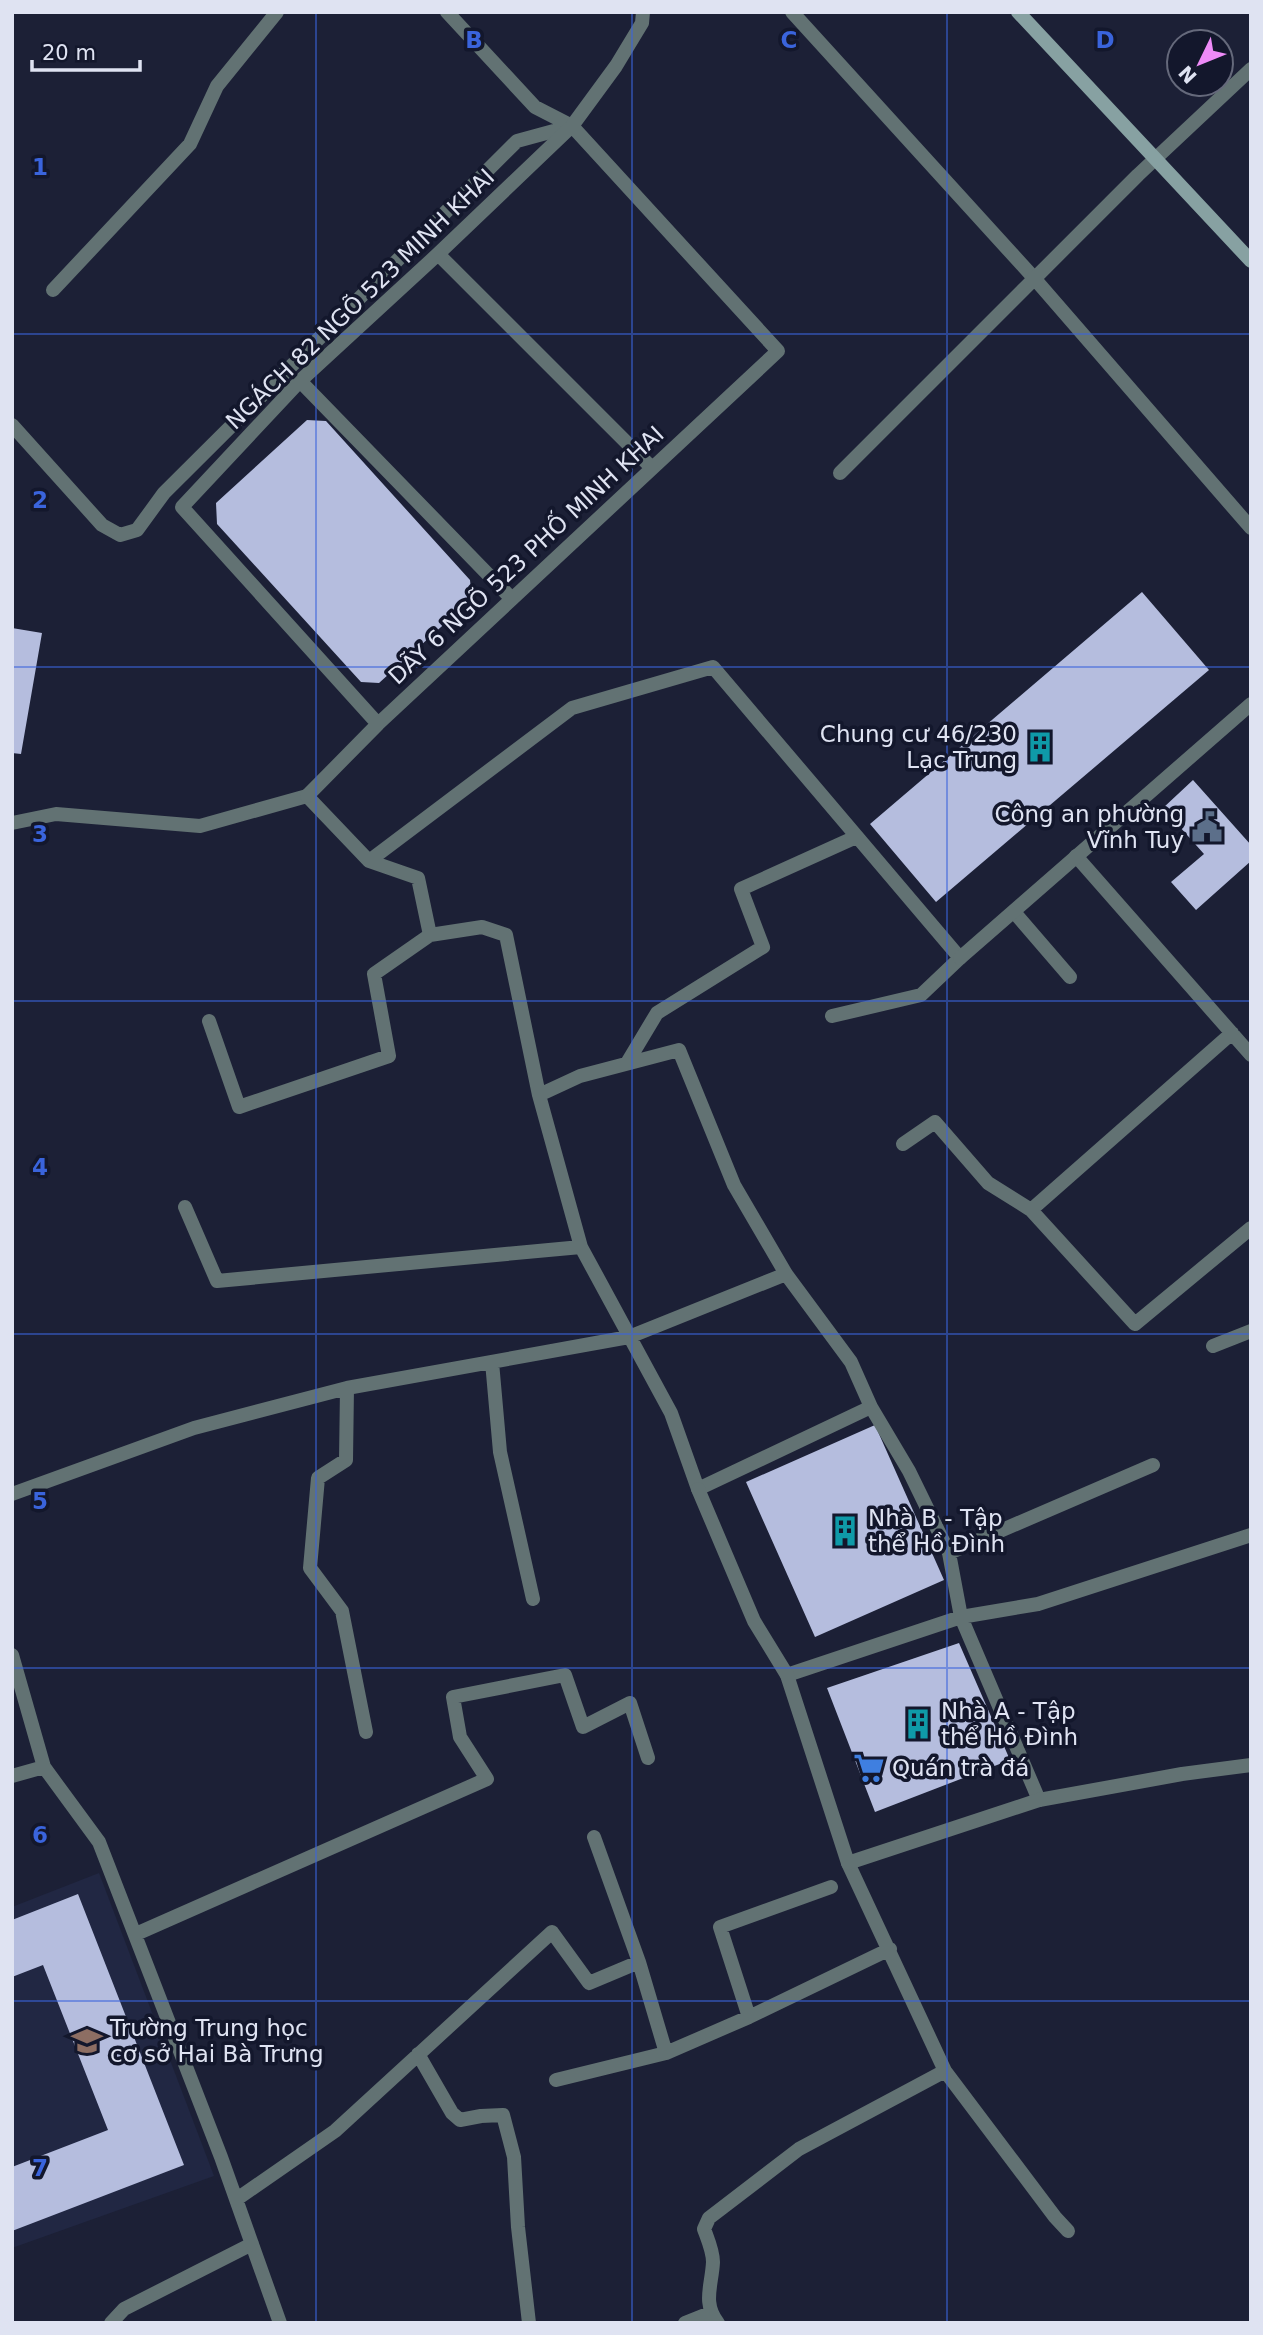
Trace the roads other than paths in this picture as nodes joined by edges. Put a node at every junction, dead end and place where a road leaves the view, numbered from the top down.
1 (277, 12) edge
2 (447, 12) edge
3 (643, 12) edge
4 (792, 12) edge
5 (1018, 12) edge
6 (1251, 69) edge
7 (572, 126) junction
8 (1154, 160) junction
9 (438, 254) junction
10 (1251, 261) edge
11 (1034, 278) junction
12 (53, 290) dead end
13 (300, 381) junction
14 (12, 425) edge
15 (652, 468) junction
16 (840, 473) dead end
17 (1251, 528) edge
18 (512, 599) junction
19 (1251, 704) edge
20 (378, 724) junction
21 (307, 796) junction
22 (12, 823) edge
23 (856, 837) junction
24 (1076, 856) junction
25 (369, 861) junction
26 (1014, 912) junction
27 (430, 935) junction
28 (960, 958) junction
29 (1070, 977) dead end
30 (832, 1016) dead end
31 (209, 1021) dead end
32 (1232, 1032) junction
33 (1251, 1055) edge
34 (627, 1063) junction
35 (539, 1095) junction
36 (903, 1144) dead end
37 (186, 1206) dead end
38 (1031, 1210) junction
39 (1251, 1228) edge
40 (581, 1247) junction
41 (786, 1274) junction
42 (1251, 1331) edge
43 (629, 1337) junction
44 (1213, 1346) dead end
45 (492, 1362) junction
46 (347, 1388) junction
47 (870, 1407) junction
48 (1153, 1465) dead end
49 (698, 1489) junction
50 (12, 1494) edge
51 (1251, 1535) edge
52 (949, 1553) junction
53 (533, 1599) dead end
54 (961, 1616) junction
55 (12, 1655) edge
56 (787, 1675) junction
57 (366, 1732) dead end
58 (649, 1758) dead end
59 (1251, 1765) edge
60 (44, 1767) junction
61 (12, 1776) edge
62 (1039, 1800) junction
63 (594, 1837) dead end
64 (848, 1863) junction
65 (831, 1887) dead end
66 (136, 1934) junction
67 (890, 1949) junction
68 (639, 1962) junction
69 (749, 2017) junction
70 (666, 2053) junction
71 (418, 2054) junction
72 (945, 2071) junction
73 (556, 2080) dead end
74 (237, 2199) junction
75 (1068, 2231) dead end
76 (252, 2244) junction
77 (714, 2318) edge
78 (111, 2323) edge
79 (280, 2323) edge
80 (529, 2323) edge
81 (685, 2323) edge

1 - 12 street
2 - 7 street
3 - 7 street, NGÁCH 82 NGÕ 523 MINH KHAI
4 - 11 street
5 - 8 main road
6 - 8 street
7 - 9 street, NGÁCH 82 NGÕ 523 MINH KHAI
7 - 14 street
7 - 15 street, DÃY 6 NGÕ 523 PHỐ MINH KHAI
8 - 10 main road
8 - 11 street
9 - 13 street, NGÁCH 82 NGÕ 523 MINH KHAI
9 - 15 street
11 - 16 street
11 - 17 street
13 - 18 street
13 - 20 street, NGÁCH 82 NGÕ 523 MINH KHAI
15 - 18 street, DÃY 6 NGÕ 523 PHỐ MINH KHAI
18 - 20 street, DÃY 6 NGÕ 523 PHỐ MINH KHAI
19 - 24 street
20 - 21 street, DÃY 6 NGÕ 523 PHỐ MINH KHAI
21 - 22 street
21 - 25 street
23 - 25 street
23 - 28 street
23 - 34 street
24 - 26 street
24 - 32 street
25 - 27 street
26 - 28 street
26 - 29 street
27 - 31 street
27 - 35 street
28 - 30 street
32 - 33 street
32 - 38 street
34 - 35 street
34 - 41 street
35 - 40 street
36 - 38 street
37 - 40 street
38 - 39 street
40 - 43 street
41 - 43 street
41 - 47 street
42 - 44 street
43 - 45 street
43 - 49 street
45 - 46 street
45 - 53 street
46 - 50 street
46 - 57 street
47 - 49 street
47 - 52 street
48 - 52 street
49 - 56 street
51 - 54 street
52 - 54 street
54 - 56 street
54 - 62 street
55 - 60 street
56 - 64 street
58 - 66 street
59 - 62 street
60 - 61 street
60 - 66 street
62 - 64 street
63 - 68 street
64 - 67 street
65 - 69 street
66 - 74 street
67 - 69 street
67 - 72 street
68 - 70 street
68 - 71 street
69 - 70 street
70 - 73 street
71 - 74 street
71 - 80 street
72 - 75 street
72 - 77 street
74 - 76 street
76 - 78 street
76 - 79 street
77 - 81 street

